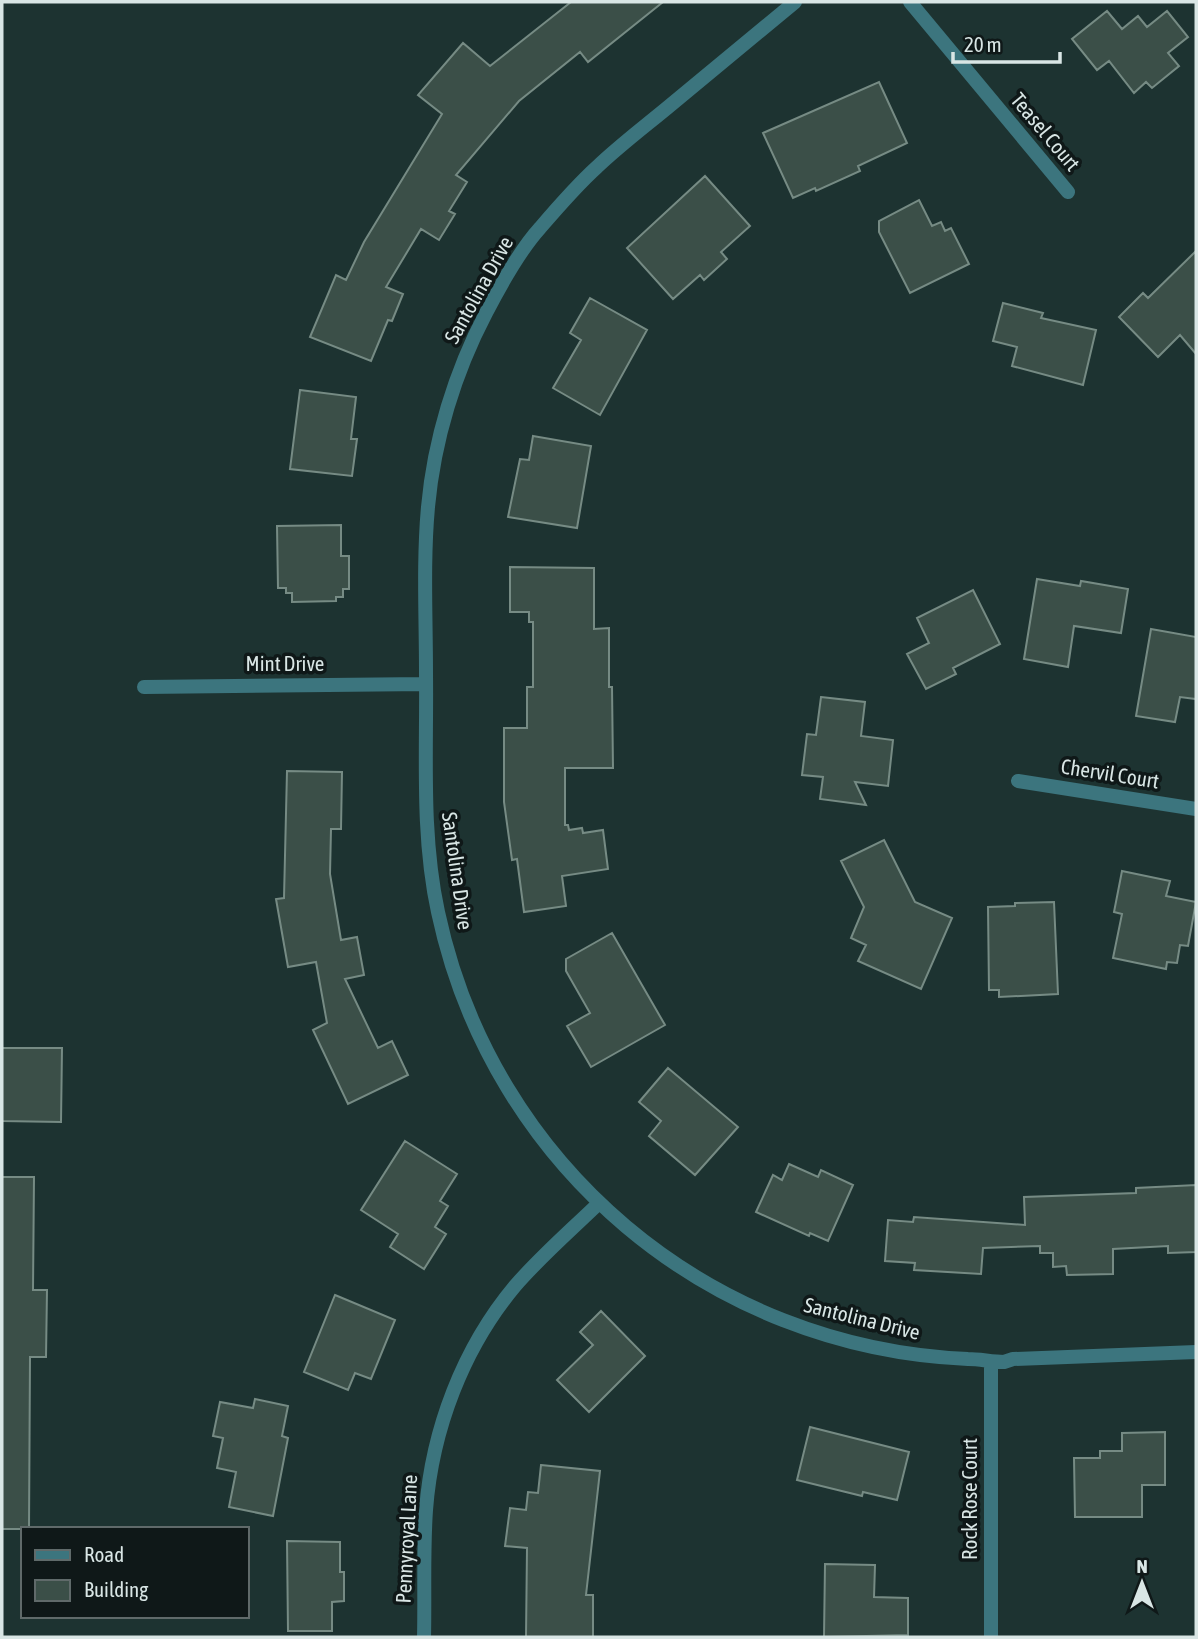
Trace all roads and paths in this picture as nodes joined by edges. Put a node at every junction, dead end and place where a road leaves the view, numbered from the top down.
1 (795, 2) edge
2 (910, 2) edge
3 (1068, 192) dead end
4 (426, 684) junction
5 (144, 687) dead end
6 (1018, 781) dead end
7 (1196, 809) edge
8 (598, 1204) junction
9 (1196, 1352) edge
10 (991, 1362) junction
11 (424, 1637) edge
12 (991, 1637) edge

1 - 4 street, Santolina Drive
2 - 3 street, Teasel Court
4 - 5 street, Mint Drive
4 - 8 street, Santolina Drive
6 - 7 street, Chervil Court
8 - 10 street, Santolina Drive
8 - 11 street, Pennyroyal Lane
9 - 10 street, Santolina Drive
10 - 12 street, Rock Rose Court

